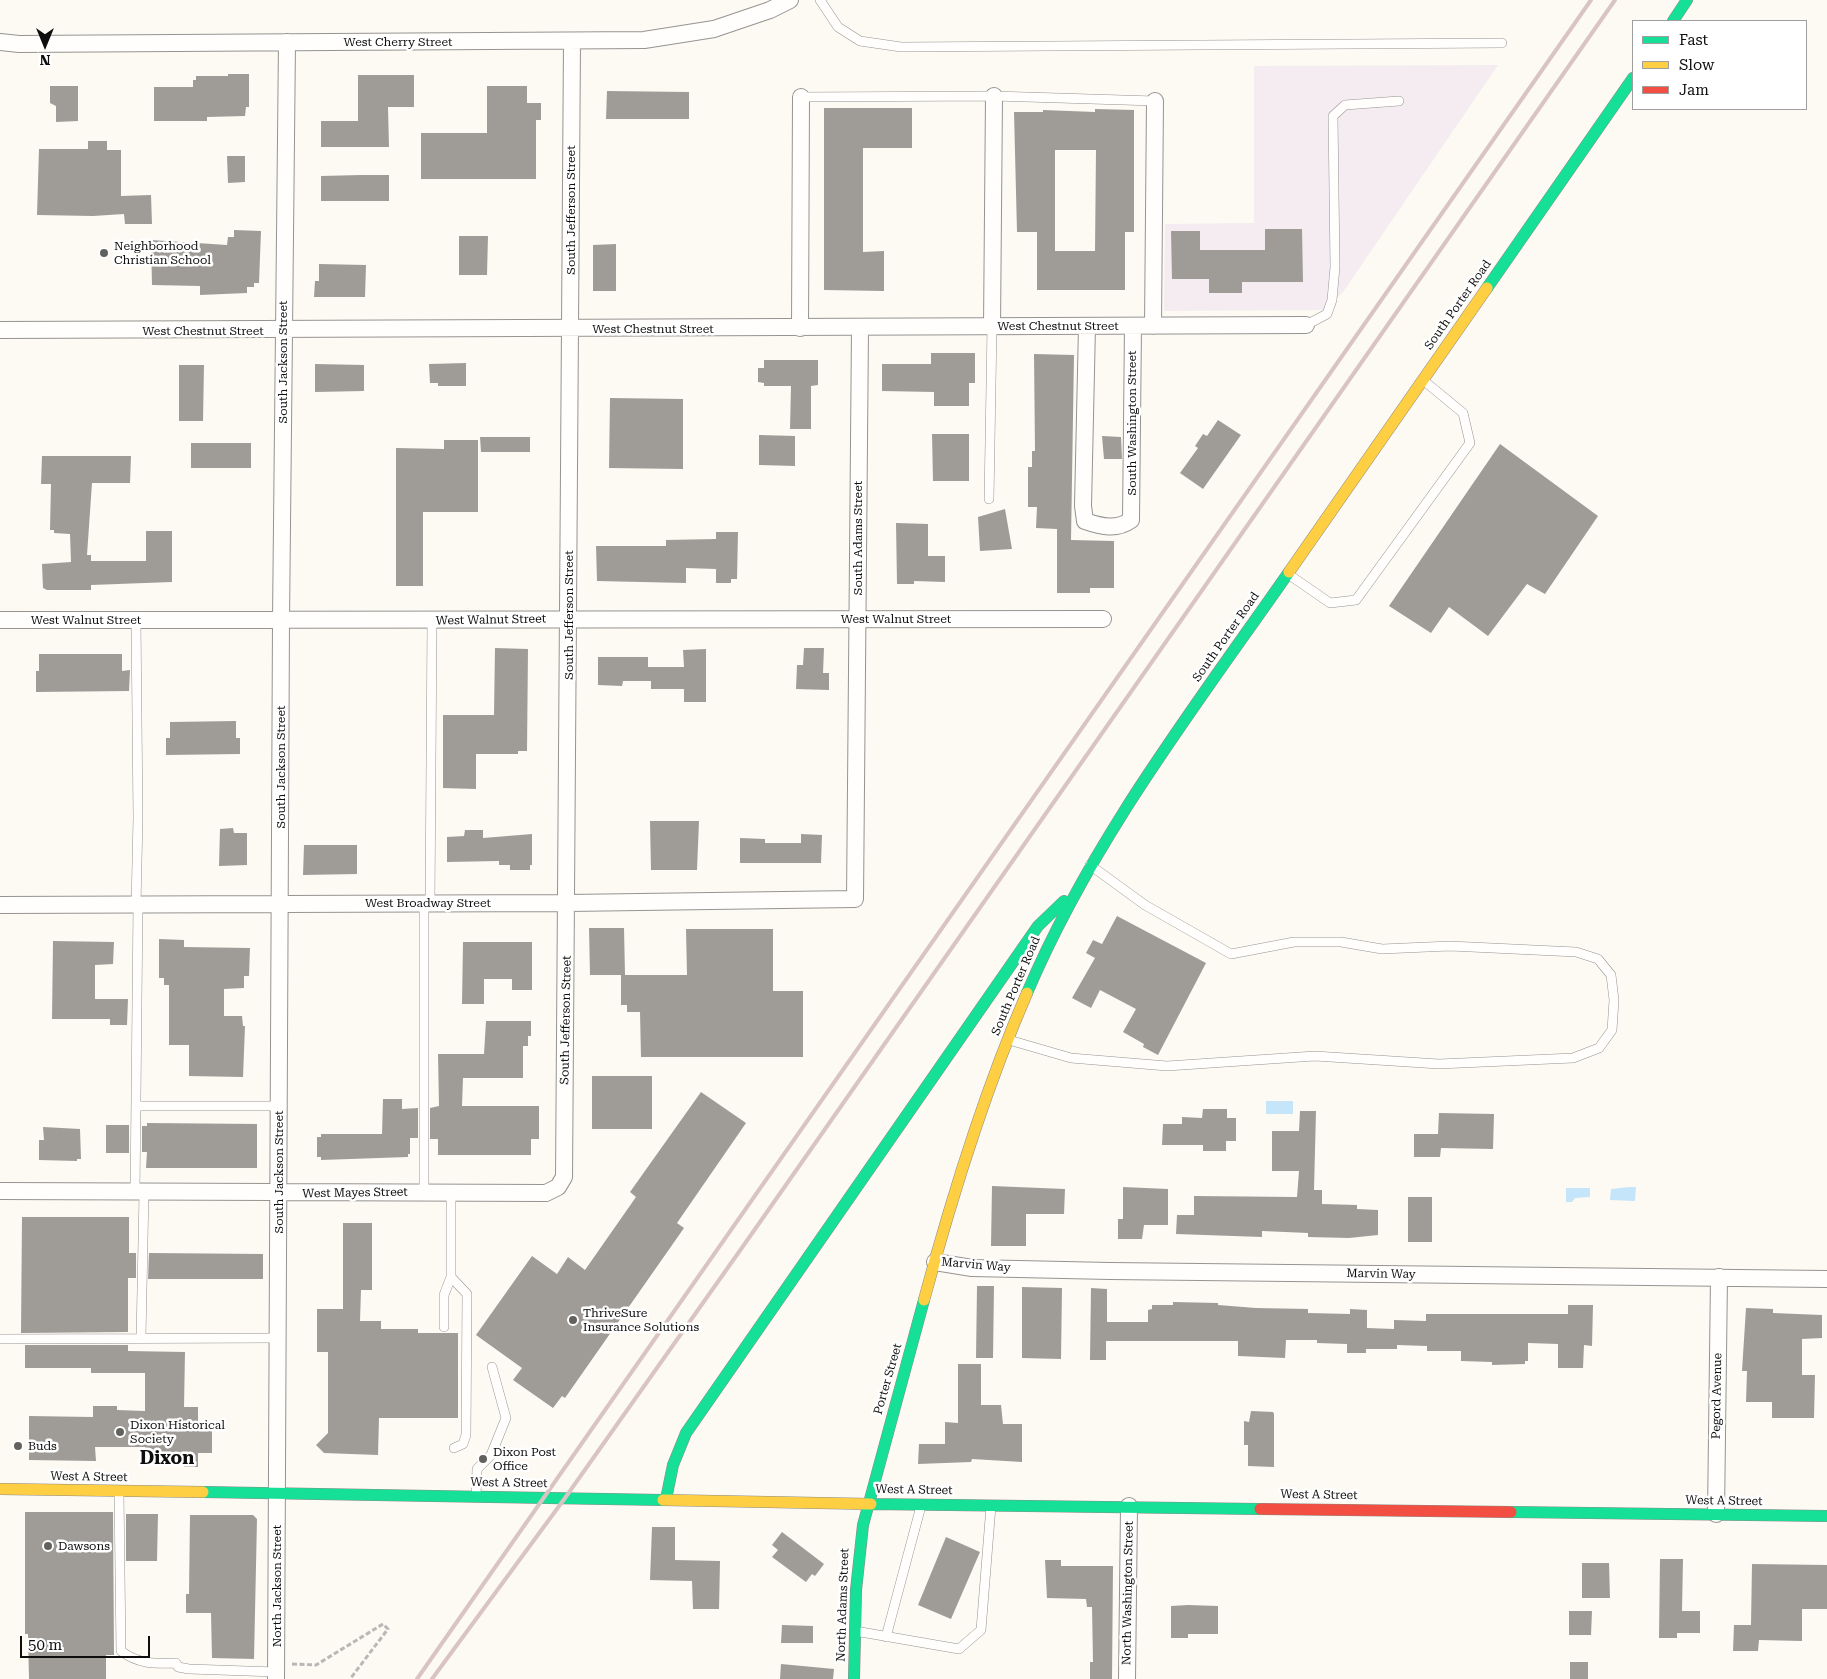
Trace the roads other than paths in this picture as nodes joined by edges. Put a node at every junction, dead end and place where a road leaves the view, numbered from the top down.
1 (790, 0) edge
2 (820, 0) edge
3 (1687, 0) edge
4 (1674, 20) edge
5 (0, 42) edge
6 (287, 42) junction
7 (572, 42) junction
8 (1502, 43) dead end
9 (1632, 79) edge
10 (994, 96) junction
11 (801, 97) joint
12 (1155, 101) joint
13 (1399, 101) dead end
14 (1306, 325) joint
15 (1087, 326) junction
16 (1133, 326) junction
17 (1153, 326) junction
18 (992, 327) junction
19 (800, 328) junction
20 (860, 328) junction
21 (570, 329) junction
22 (0, 330) edge
23 (283, 330) junction
24 (1423, 380) junction
25 (989, 499) dead end
26 (1287, 573) junction
27 (569, 619) junction
28 (1103, 619) dead end
29 (0, 620) edge
30 (136, 620) junction
31 (281, 620) junction
32 (857, 620) junction
33 (432, 621) junction
34 (1090, 865) junction
35 (1078, 888) junction
36 (855, 899) joint
37 (427, 902) junction
38 (568, 903) junction
39 (280, 904) junction
40 (0, 905) edge
41 (137, 905) junction
42 (1008, 1039) junction
43 (137, 1106) junction
44 (279, 1106) junction
45 (558, 1187) joint
46 (0, 1191) edge
47 (424, 1191) junction
48 (452, 1192) junction
49 (140, 1193) junction
50 (278, 1193) junction
51 (935, 1262) junction
52 (451, 1276) junction
53 (1719, 1277) junction
54 (1827, 1279) edge
55 (444, 1327) dead end
56 (141, 1337) junction
57 (278, 1338) junction
58 (0, 1340) edge
59 (492, 1367) dead end
60 (454, 1448) dead end
61 (0, 1489) edge
62 (119, 1492) junction
63 (277, 1493) junction
64 (476, 1496) junction
65 (666, 1499) junction
66 (868, 1503) junction
67 (921, 1504) junction
68 (992, 1506) junction
69 (1129, 1506) junction
70 (1716, 1514) junction
71 (1827, 1516) edge
72 (854, 1631) junction
73 (886, 1637) junction
74 (276, 1671) edge
75 (854, 1679) edge
76 (1127, 1679) edge

1 - 7 street, West Cherry Street
2 - 8 lane
3 - 4 street
5 - 6 street, West Cherry Street
6 - 7 street, West Cherry Street
6 - 23 street, South Jackson Street
7 - 21 street, South Jefferson Street
9 - 24 street, South Porter Road
10 - 11 lane
10 - 12 lane
10 - 18 street
11 - 19 street
12 - 17 street
13 - 14 lane
14 - 17 street, West Chestnut Street
15 - 16 street, West Chestnut Street
15 - 16 street, South Washington Street
15 - 18 street, West Chestnut Street
16 - 17 street, West Chestnut Street
18 - 20 street, West Chestnut Street
18 - 25 lane
19 - 20 street, West Chestnut Street
19 - 21 street, West Chestnut Street
20 - 32 street, South Adams Street
21 - 23 street, West Chestnut Street
21 - 27 street, South Jefferson Street
22 - 23 street, West Chestnut Street
23 - 31 street, South Jackson Street
24 - 26 street, South Porter Road
24 - 26 lane
26 - 34 street, South Porter Road
27 - 32 street, West Walnut Street
27 - 33 street, West Walnut Street
27 - 38 street, South Jefferson Street
28 - 32 street, West Walnut Street
29 - 30 street, West Walnut Street
30 - 31 street, West Walnut Street
30 - 41 lane
31 - 33 street, West Walnut Street
31 - 39 street, South Jackson Street
32 - 36 street, South Adams Street
33 - 37 lane
34 - 35 street, South Porter Road
34 - 42 lane
35 - 42 street, South Porter Road
35 - 65 street
36 - 38 street, West Broadway Street
37 - 38 street, West Broadway Street
37 - 39 street, West Broadway Street
37 - 47 lane
38 - 45 street, South Jefferson Street
39 - 41 street, West Broadway Street
39 - 44 street, South Jackson Street
40 - 41 street, West Broadway Street
41 - 43 lane
42 - 51 street, South Porter Road
43 - 44 lane
43 - 49 lane
44 - 50 street, South Jackson Street
45 - 48 street, West Mayes Street
46 - 49 street, West Mayes Street
47 - 48 street, West Mayes Street
47 - 50 street, West Mayes Street
48 - 52 lane
49 - 50 street, West Mayes Street
49 - 56 lane
50 - 57 street, South Jackson Street
51 - 53 street, Marvin Way
51 - 66 street, Porter Street
52 - 55 lane
52 - 60 lane
53 - 54 street, Marvin Way
53 - 70 street, Pegord Avenue
56 - 57 lane
56 - 58 lane
57 - 63 street, South Jackson Street
59 - 64 lane
61 - 62 street, West A Street
62 - 63 street, West A Street
62 - 74 lane
63 - 64 street, West A Street
63 - 74 street, North Jackson Street
64 - 65 street, West A Street
65 - 66 street, West A Street
66 - 67 street, West A Street
66 - 72 street, North Adams Street
67 - 68 street, West A Street
67 - 73 lane
68 - 69 street, West A Street
68 - 73 lane
69 - 70 street, West A Street
69 - 76 street, North Washington Street
70 - 71 street, West A Street
72 - 73 lane
72 - 75 street, North Adams Street

